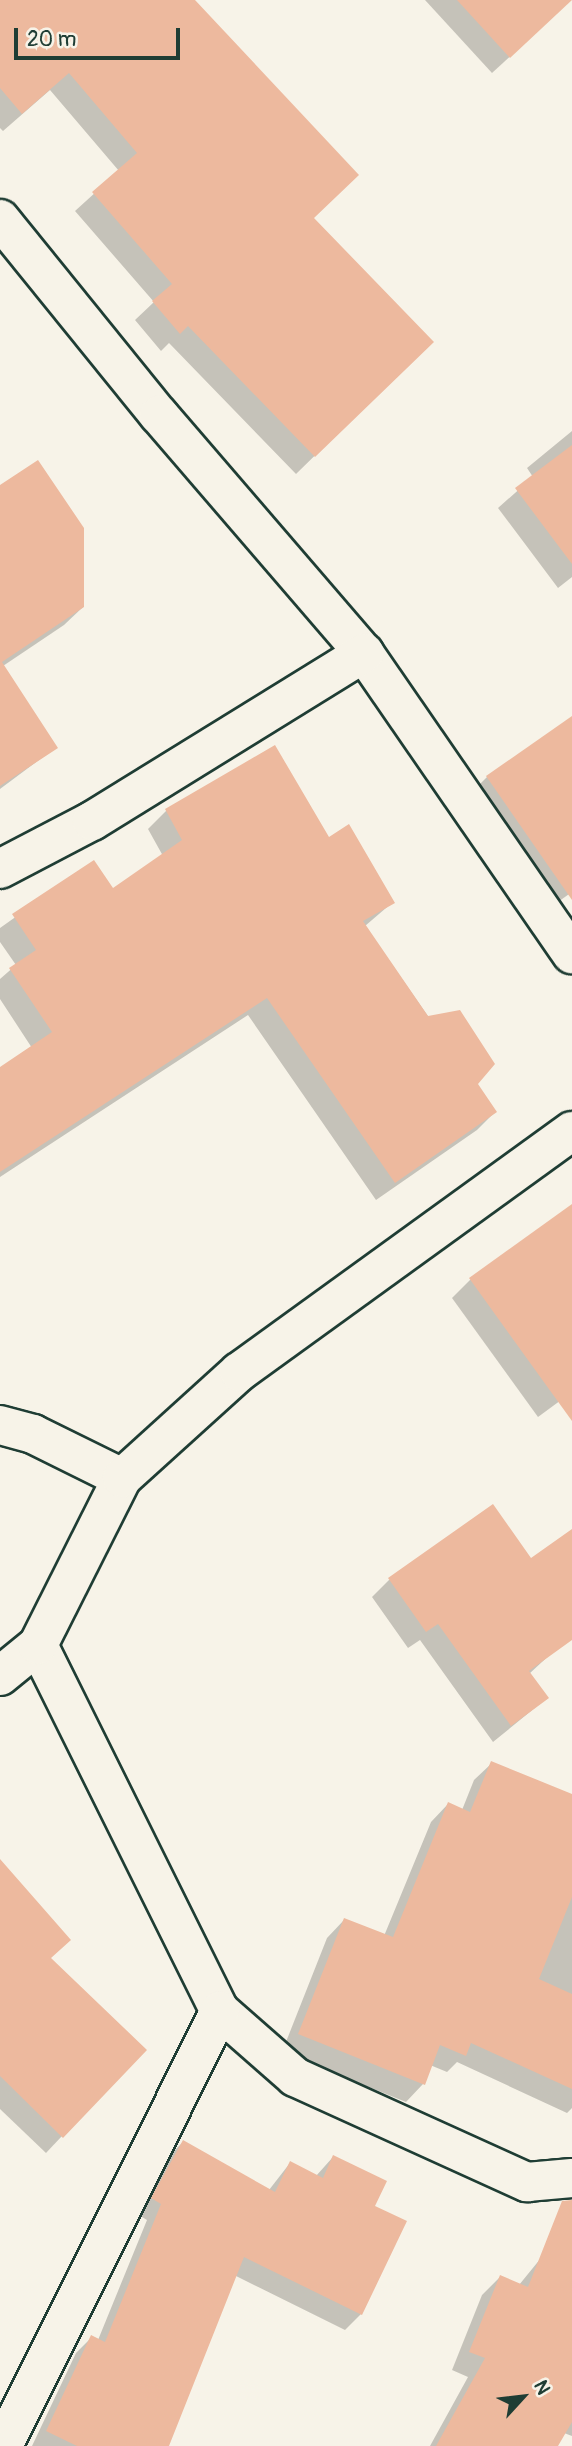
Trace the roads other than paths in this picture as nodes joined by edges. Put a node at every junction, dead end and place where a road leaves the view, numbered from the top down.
1 (0, 219) edge
2 (364, 653) junction
3 (0, 869) edge
4 (572, 954) edge
5 (572, 1130) edge
6 (0, 1425) edge
7 (122, 1478) junction
8 (38, 1645) junction
9 (0, 1676) edge
10 (220, 2011) junction
11 (572, 2178) edge
12 (3, 2446) edge

1 - 2 street
2 - 3 street
2 - 4 street
5 - 7 street
6 - 7 street
7 - 8 street
8 - 9 street
8 - 10 street
10 - 11 street
10 - 12 street

